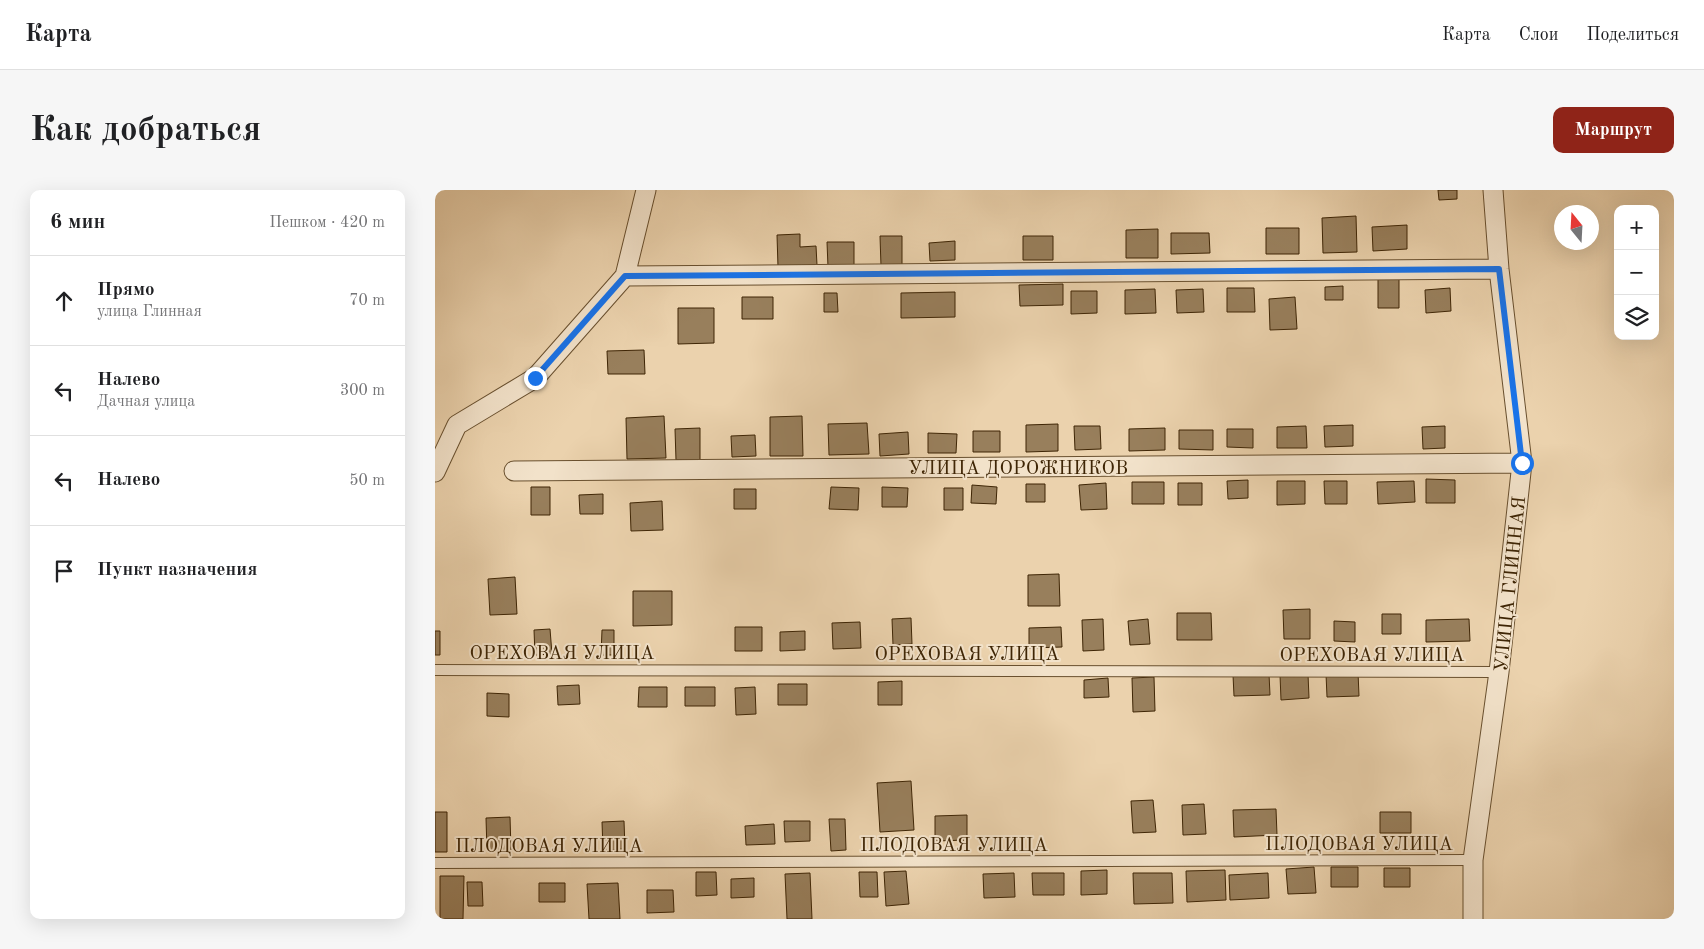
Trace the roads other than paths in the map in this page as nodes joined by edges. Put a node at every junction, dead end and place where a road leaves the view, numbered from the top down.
1 (646, 190) edge
2 (1493, 190) edge
3 (1499, 269) junction
4 (625, 276) junction
5 (1522, 463) junction
6 (514, 471) dead end
7 (435, 472) edge
8 (435, 670) edge
9 (1499, 672) junction
10 (1473, 860) junction
11 (435, 863) edge
12 (1473, 919) edge

1 - 4 street
2 - 3 street, УЛИЦА ГЛИННАЯ
3 - 4 street
3 - 5 street, УЛИЦА ГЛИННАЯ
4 - 7 street
5 - 6 street, УЛИЦА ДОРОЖНИКОВ
5 - 9 street, УЛИЦА ГЛИННАЯ
8 - 9 lane, ОРЕХОВАЯ УЛИЦА
9 - 10 street, УЛИЦА ГЛИННАЯ
10 - 11 lane, ПЛОДОВАЯ УЛИЦА
10 - 12 street, УЛИЦА ГЛИННАЯ

